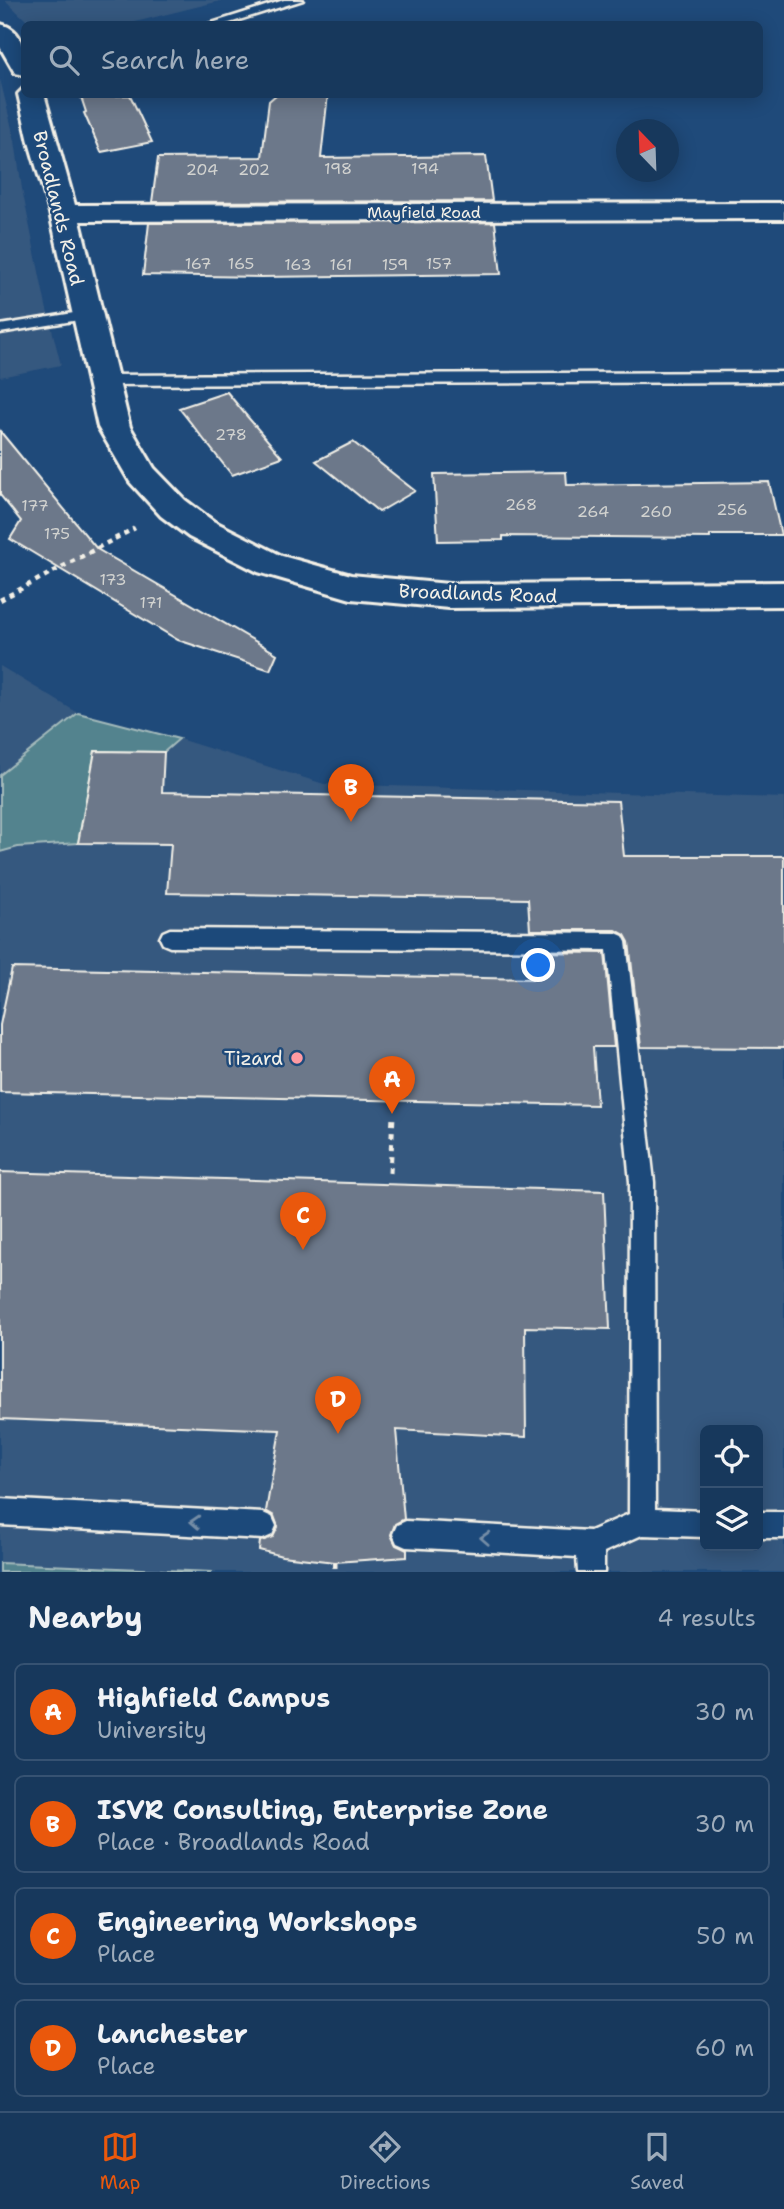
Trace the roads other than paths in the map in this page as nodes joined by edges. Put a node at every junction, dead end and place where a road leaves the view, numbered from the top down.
1 (297, 0) edge
2 (225, 21) edge
3 (0, 31) edge
4 (21, 59) edge
5 (32, 98) edge
6 (784, 211) edge
7 (64, 213) junction
8 (86, 315) junction
9 (0, 329) edge
10 (784, 377) edge
11 (101, 380) junction
12 (784, 594) edge
13 (170, 938) dead end
14 (0, 1512) edge
15 (642, 1522) junction
16 (700, 1524) edge
17 (763, 1525) edge
18 (784, 1525) edge
19 (263, 1526) dead end
20 (406, 1534) dead end
21 (590, 1544) junction
22 (591, 1572) edge

1 - 2 lane
3 - 4 street
5 - 7 street, Broadlands Road
6 - 7 street, Mayfield Road
7 - 8 street, Broadlands Road
8 - 9 lane
8 - 11 street, Broadlands Road
10 - 11 lane
11 - 12 street, Broadlands Road
13 - 15 lane
19 -> 14 lane
15 - 16 lane
15 - 21 lane
17 - 18 lane
21 -> 20 lane
21 - 22 lane

